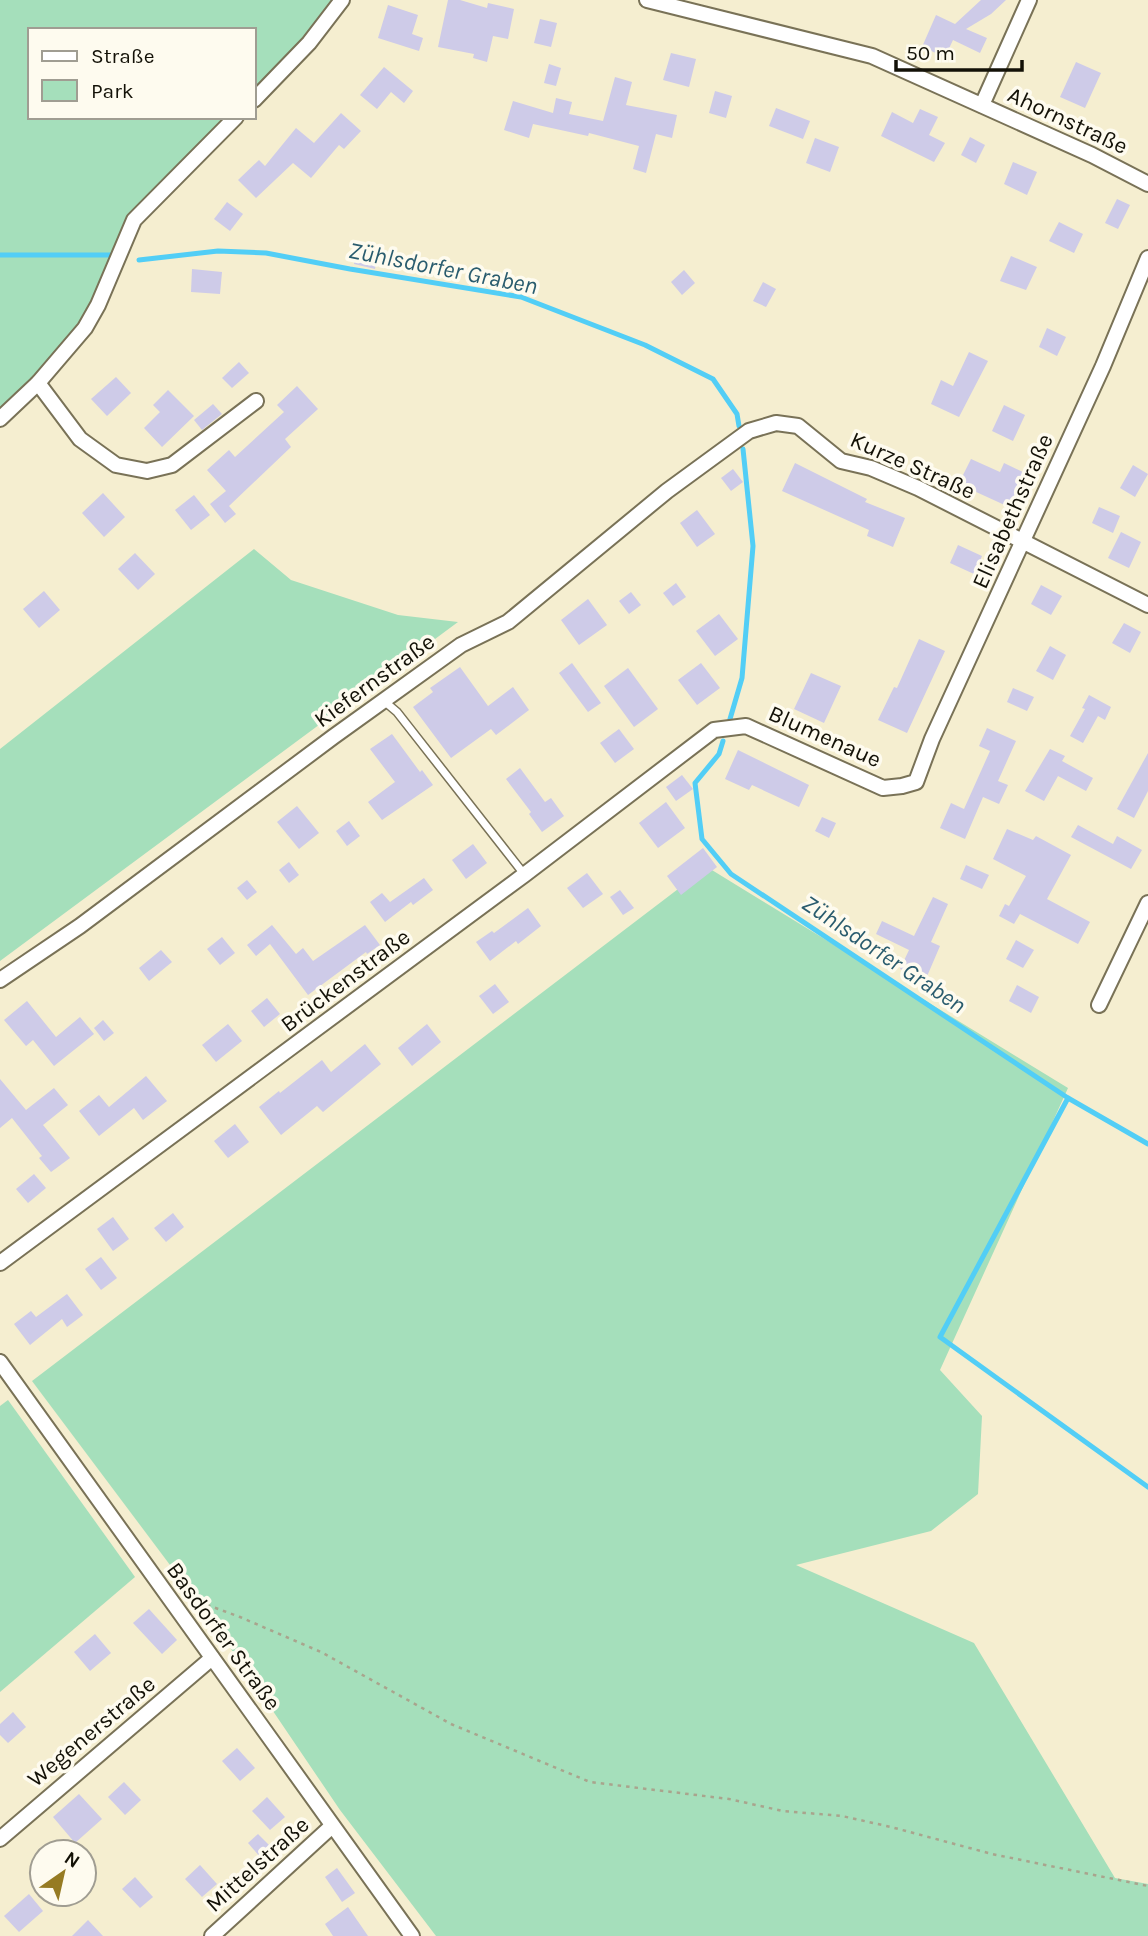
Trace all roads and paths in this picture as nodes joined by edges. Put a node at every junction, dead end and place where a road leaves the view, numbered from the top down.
1 (342, 0) edge
2 (647, 0) edge
3 (1028, 0) edge
4 (256, 98) edge
5 (982, 105) junction
6 (234, 119) edge
7 (1148, 184) edge
8 (1148, 258) edge
9 (38, 383) junction
10 (256, 401) dead end
11 (0, 419) edge
12 (776, 423) joint
13 (1023, 542) junction
14 (1148, 605) edge
15 (384, 701) junction
16 (715, 730) joint
17 (916, 782) joint
18 (524, 875) junction
19 (1148, 903) edge
20 (0, 980) edge
21 (1099, 1005) dead end
22 (0, 1263) edge
23 (0, 1363) edge
24 (169, 1599) junction
25 (212, 1658) junction
26 (332, 1826) junction
27 (0, 1839) edge
28 (1148, 1886) edge
29 (212, 1936) edge
30 (412, 1936) edge

1 - 4 street
2 - 5 street, Ahornstraße
3 - 5 street
5 - 7 street, Ahornstraße
6 - 9 street
8 - 13 street, Elisabethstraße
9 - 10 street
9 - 11 street
12 - 13 street, Kurze Straße
12 - 15 street, Kiefernstraße
13 - 14 street, Kurze Straße
13 - 17 street, Elisabethstraße
15 - 18 lane
15 - 20 street, Kiefernstraße
16 - 17 street, Blumenaue
16 - 18 street, Brückenstraße
18 - 22 street, Brückenstraße
19 - 21 street
23 - 24 street, Basdorfer Straße
24 - 25 street, Basdorfer Straße
24 - 28 path
25 - 26 street, Basdorfer Straße
25 - 27 street, Wegenerstraße
26 - 29 street, Mittelstraße
26 - 30 street, Basdorfer Straße

